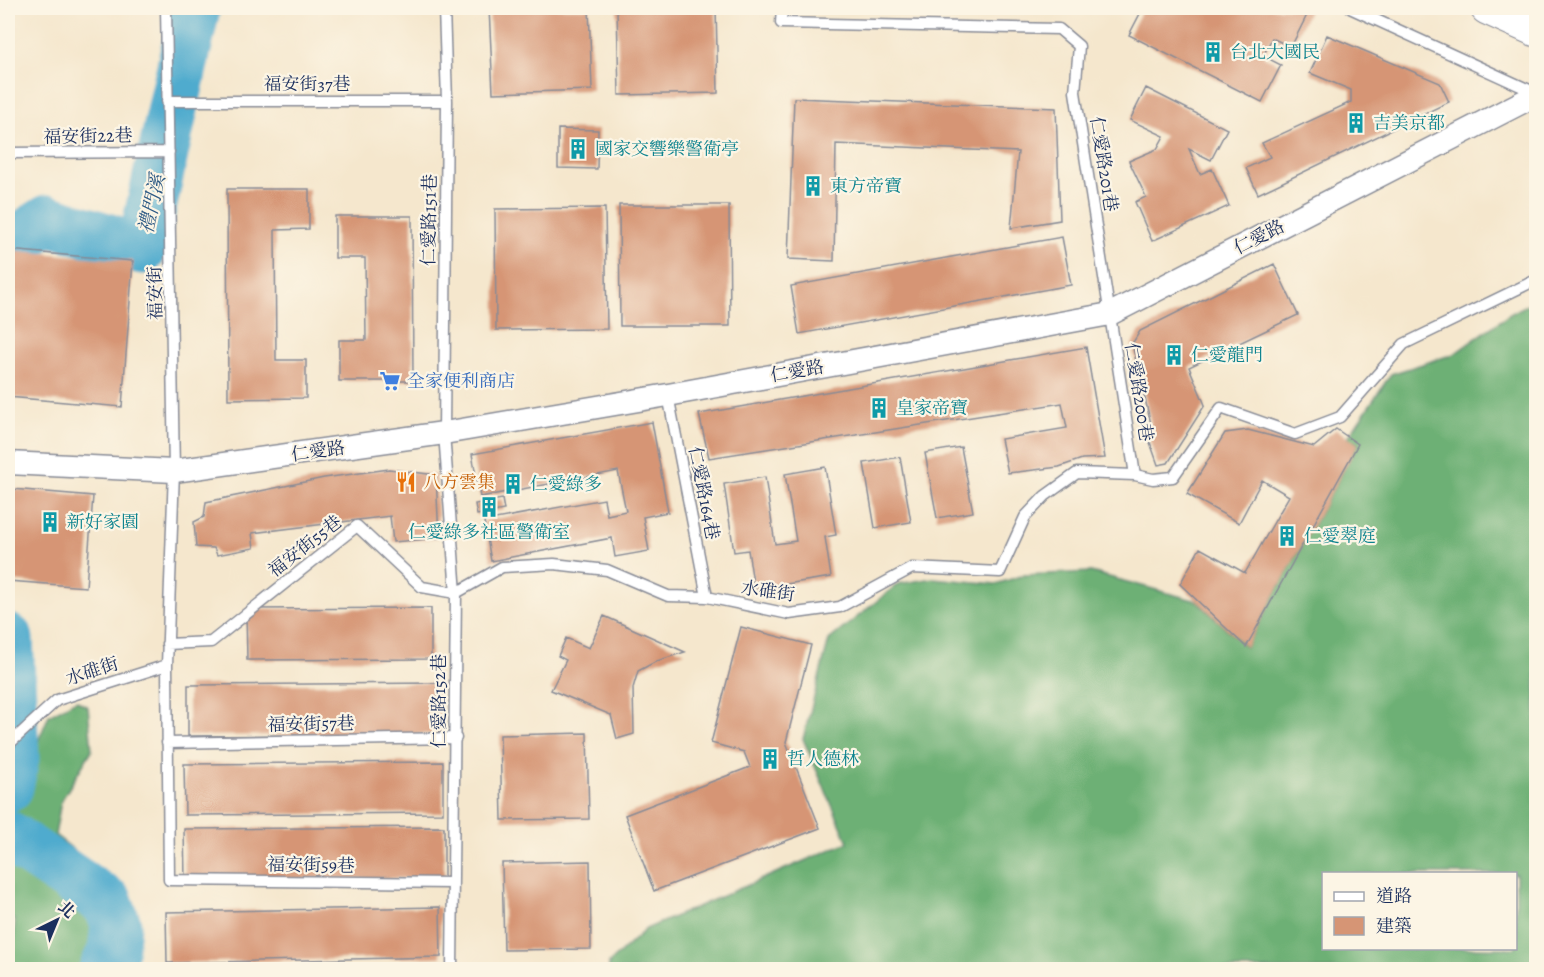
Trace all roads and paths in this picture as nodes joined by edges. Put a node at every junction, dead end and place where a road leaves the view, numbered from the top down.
1 (166, 8) edge
2 (444, 8) edge
3 (782, 8) edge
4 (1350, 8) edge
5 (1486, 8) edge
6 (1536, 30) edge
7 (1536, 94) edge
8 (447, 100) junction
9 (166, 101) junction
10 (169, 152) junction
11 (8, 153) edge
12 (1536, 280) edge
13 (1110, 314) junction
14 (668, 395) junction
15 (444, 434) junction
16 (8, 463) edge
17 (174, 471) junction
18 (1135, 475) junction
19 (456, 593) junction
20 (707, 597) junction
21 (167, 644) junction
22 (167, 665) junction
23 (456, 738) junction
24 (167, 743) junction
25 (8, 744) edge
26 (169, 880) joint
27 (452, 883) junction
28 (452, 969) edge

1 - 9 lane, 福安街
2 - 8 lane, 仁愛路151巷
3 - 13 lane, 仁愛路201巷
4 - 7 lane
5 - 6 main road
7 - 13 street, 仁愛路
8 - 9 lane, 福安街37巷
8 - 15 lane, 仁愛路151巷
9 - 10 lane, 福安街
10 - 11 lane, 福安街22巷
10 - 17 lane, 福安街
12 - 18 lane
13 - 14 street, 仁愛路
13 - 18 lane, 仁愛路200巷
14 - 15 street, 仁愛路
14 - 20 lane, 仁愛路164巷
15 - 17 street, 仁愛路
15 - 19 lane, 仁愛路152巷
16 - 17 street, 仁愛路
17 - 21 lane, 福安街
18 - 20 lane, 水碓街
19 - 20 lane, 水碓街
19 - 21 lane, 福安街55巷
19 - 23 lane, 仁愛路152巷
21 - 22 lane, 福安街
22 - 24 lane, 福安街
22 - 25 lane, 水碓街
23 - 24 lane, 福安街57巷
23 - 27 lane, 仁愛路152巷
24 - 26 lane, 福安街
26 - 27 lane, 福安街59巷
27 - 28 lane, 仁愛路152巷

